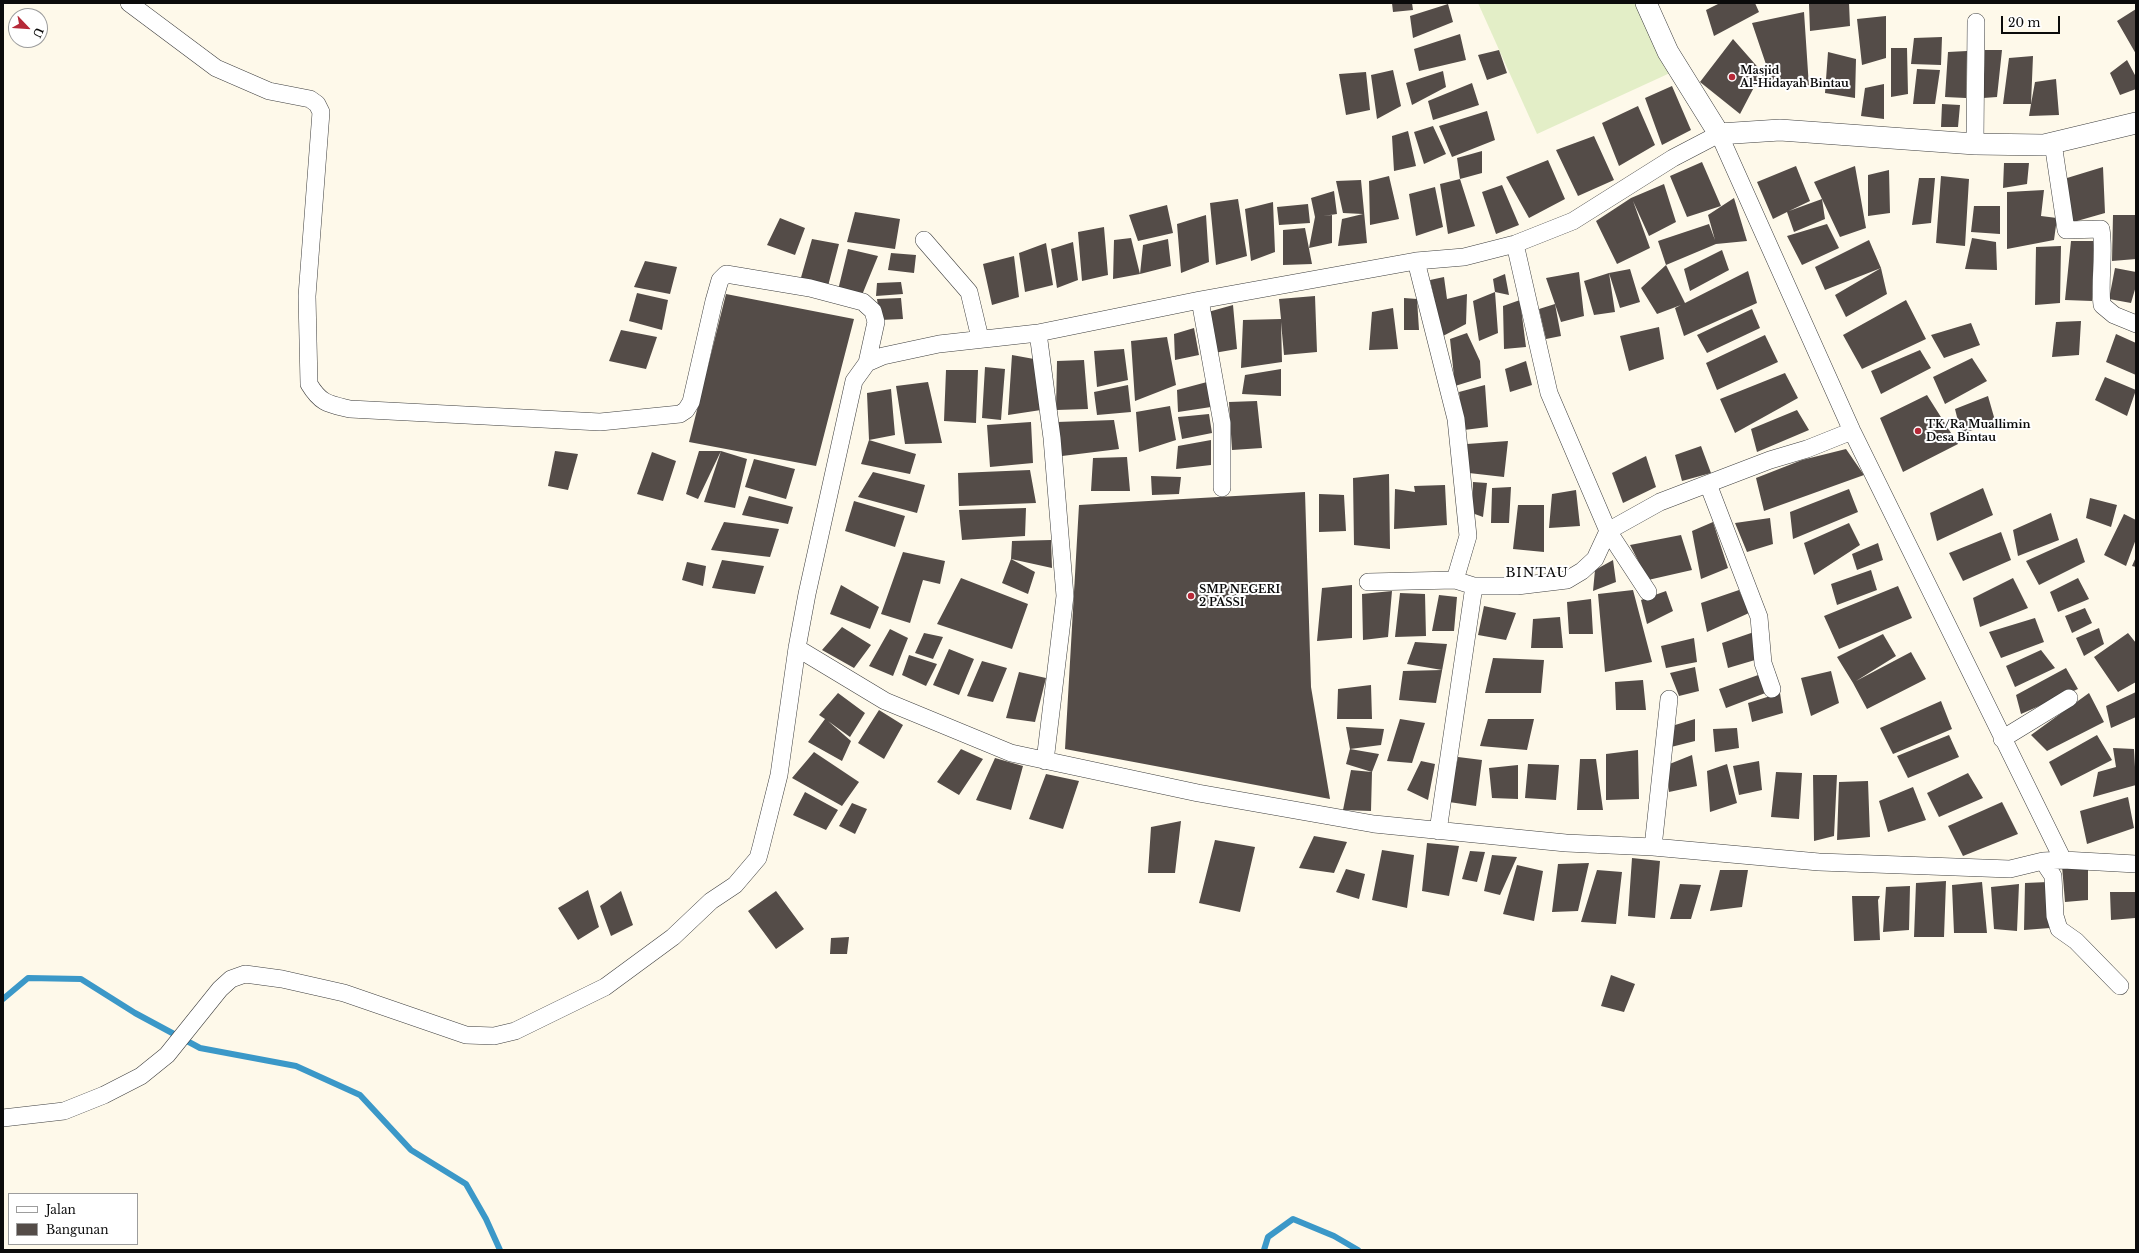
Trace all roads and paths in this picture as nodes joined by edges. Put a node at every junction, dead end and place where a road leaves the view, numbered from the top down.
1 (129, 3) edge
2 (1646, 3) edge
3 (1976, 22) dead end
4 (2136, 123) edge
5 (1719, 134) junction
6 (2053, 143) junction
7 (1975, 144) junction
8 (924, 240) dead end
9 (1514, 244) junction
10 (1416, 261) junction
11 (1200, 300) junction
12 (2136, 324) edge
13 (1038, 333) junction
14 (980, 338) junction
15 (867, 363) junction
16 (1852, 431) junction
17 (1708, 484) junction
18 (1222, 488) dead end
19 (1608, 531) junction
20 (1455, 580) junction
21 (1368, 582) dead end
22 (1474, 586) junction
23 (1648, 592) dead end
24 (797, 648) junction
25 (1772, 689) dead end
26 (2070, 698) dead end
27 (1669, 699) dead end
28 (2002, 739) junction
29 (1045, 762) junction
30 (1438, 832) junction
31 (1653, 848) junction
32 (2063, 860) junction
33 (2044, 861) junction
34 (2136, 864) edge
35 (2120, 986) dead end
36 (3, 1118) edge

1 - 15 street
2 - 5 street
3 - 7 street
4 - 6 street
5 - 7 street
5 - 9 street
5 - 16 street
6 - 7 street
6 - 12 street
8 - 14 street
9 - 10 street
9 - 19 street
10 - 11 street
10 - 20 street
11 - 13 street
11 - 18 street
13 - 14 street
13 - 29 street
14 - 15 street
15 - 24 street
16 - 17 street
16 - 28 street
17 - 19 street
17 - 25 street
19 - 22 street
19 - 23 street
20 - 21 street
20 - 22 street
22 - 30 street
24 - 29 street
24 - 36 street
26 - 28 street
27 - 31 street
28 - 32 street
29 - 30 street
30 - 31 street
31 - 33 street
32 - 33 street
32 - 34 street
33 - 35 street

